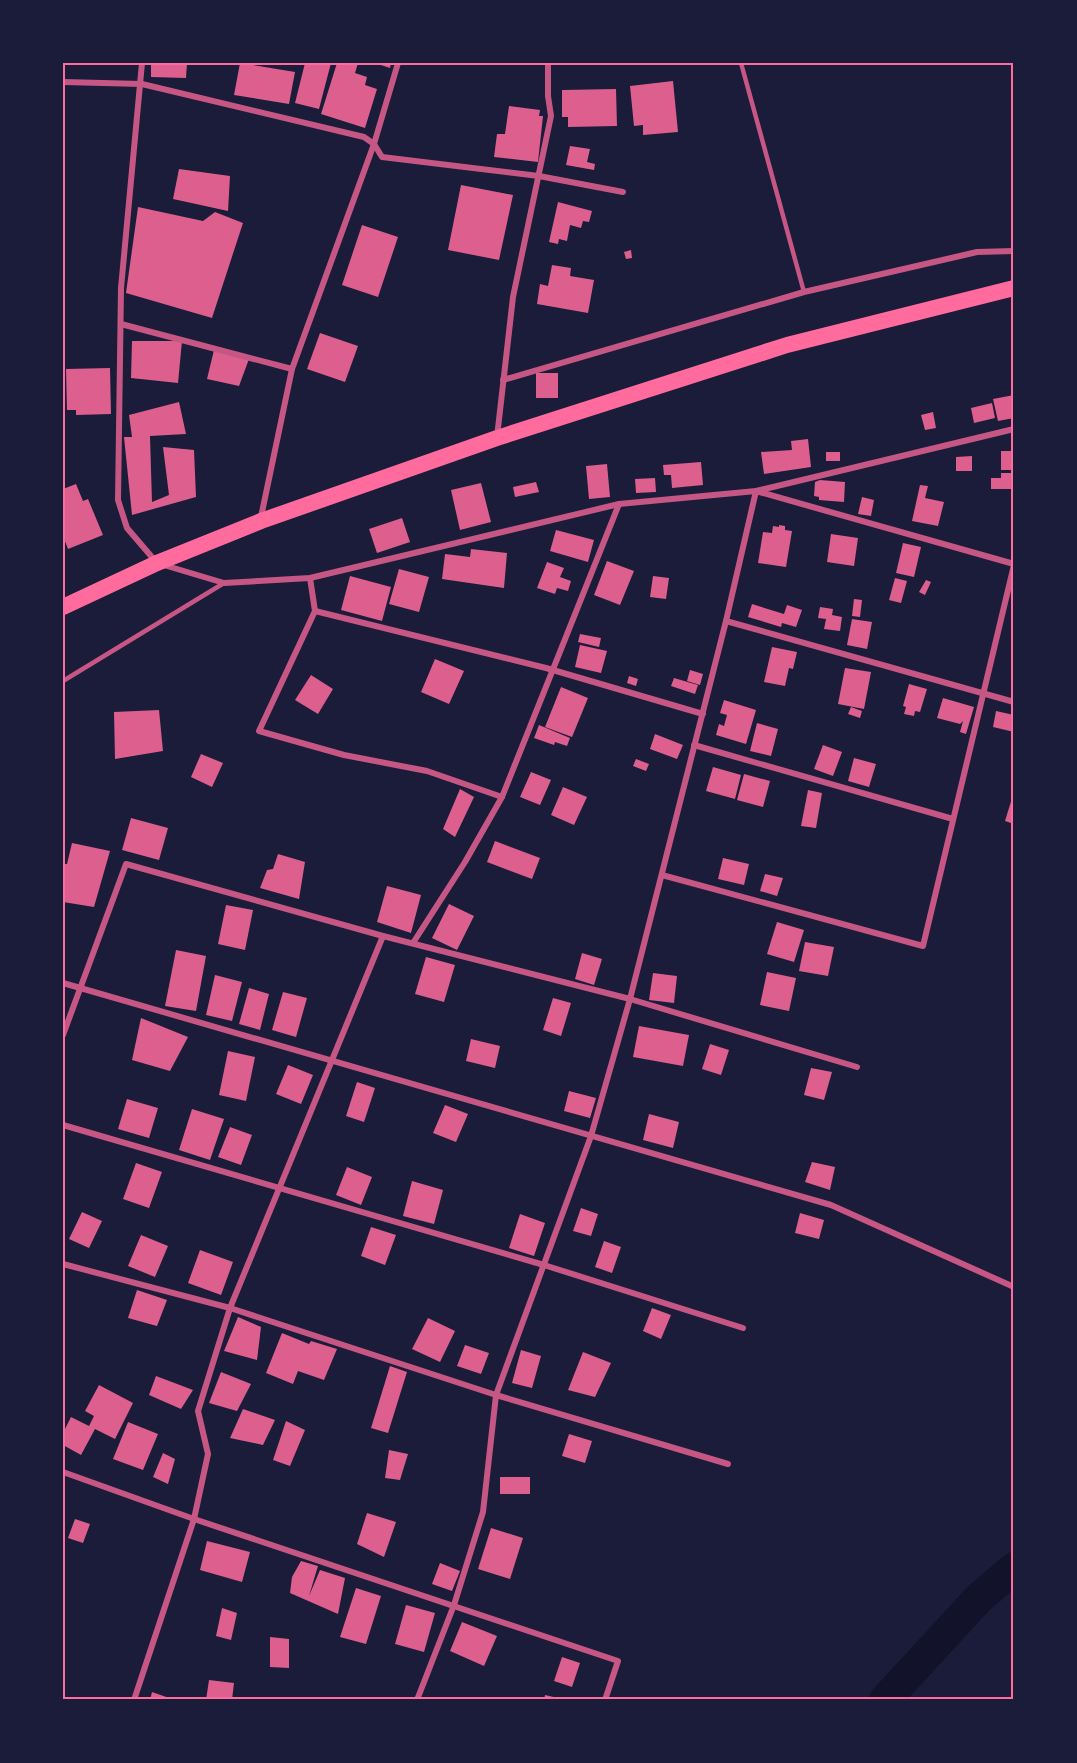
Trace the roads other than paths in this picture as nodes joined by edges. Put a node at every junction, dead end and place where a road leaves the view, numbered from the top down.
1 (142, 63) edge
2 (398, 63) edge
3 (548, 63) edge
4 (741, 63) edge
5 (63, 82) edge
6 (142, 84) junction
7 (374, 144) junction
8 (539, 176) junction
9 (623, 192) dead end
10 (1014, 251) edge
11 (1014, 288) edge
12 (804, 292) junction
13 (121, 324) junction
14 (292, 369) junction
15 (503, 380) junction
16 (1014, 429) edge
17 (497, 438) junction
18 (756, 491) junction
19 (619, 504) junction
20 (261, 521) junction
21 (157, 563) junction
22 (1014, 565) edge
23 (310, 578) junction
24 (224, 583) junction
25 (63, 607) edge
26 (315, 611) junction
27 (726, 621) junction
28 (554, 671) junction
29 (63, 681) edge
30 (983, 693) junction
31 (1014, 702) edge
32 (703, 714) junction
33 (694, 745) junction
34 (502, 797) junction
35 (953, 819) junction
36 (662, 875) junction
37 (383, 936) junction
38 (413, 944) junction
39 (63, 983) edge
40 (81, 987) junction
41 (630, 999) junction
42 (63, 1035) edge
43 (330, 1061) junction
44 (857, 1067) dead end
45 (63, 1125) edge
46 (591, 1136) junction
47 (279, 1190) junction
48 (63, 1264) edge
49 (544, 1265) junction
50 (1014, 1287) edge
51 (230, 1308) junction
52 (743, 1328) dead end
53 (496, 1395) junction
54 (728, 1464) dead end
55 (63, 1472) edge
56 (194, 1519) junction
57 (454, 1605) junction
58 (135, 1700) edge
59 (417, 1700) edge
60 (605, 1700) edge

1 - 6 street
2 - 7 street
3 - 8 street
4 - 12 lane
5 - 6 street
6 - 7 street
6 - 13 street
7 - 8 street
7 - 14 street
8 - 9 street
8 - 15 street
10 - 12 street
11 - 17 highway
12 - 15 street
13 - 14 street
13 - 21 street
14 - 20 street
15 - 17 street
16 - 18 street
17 - 20 highway
18 - 19 street
18 - 22 street
18 - 27 street
19 - 23 street
19 - 28 street
20 - 21 highway
21 - 24 street
21 - 25 highway
22 - 30 street
23 - 24 street
23 - 26 street
24 - 29 lane
26 - 28 street
26 - 34 street
27 - 30 street
27 - 32 street
28 - 32 street
28 - 34 street
30 - 31 street
30 - 35 street
32 - 33 street
33 - 35 street
33 - 36 street
34 - 38 street
35 - 36 street
36 - 41 street
37 - 38 street
37 - 40 street
37 - 43 street
38 - 41 street
39 - 40 street
40 - 42 street
40 - 43 street
41 - 44 street
41 - 46 street
43 - 46 street
43 - 47 street
45 - 47 street
46 - 49 street
46 - 50 street
47 - 49 street
47 - 51 street
48 - 51 street
49 - 52 street
49 - 53 street
51 - 53 street
51 - 56 street
53 - 54 street
53 - 57 street
55 - 56 street
56 - 57 street
56 - 58 street
57 - 59 street
57 - 60 street

